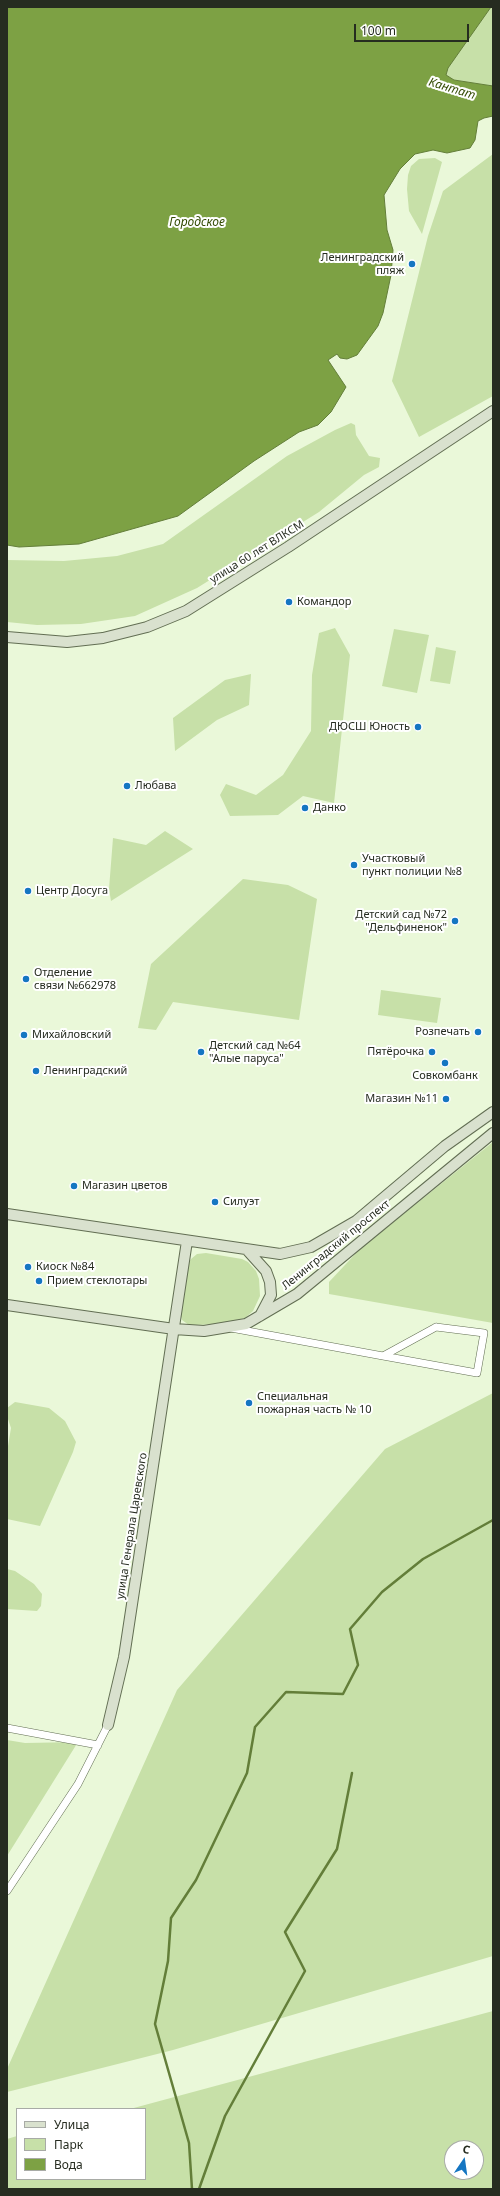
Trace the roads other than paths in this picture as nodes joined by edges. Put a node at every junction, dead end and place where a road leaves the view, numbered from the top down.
1 (493, 411) edge
2 (7, 638) edge
3 (493, 1112) edge
4 (493, 1133) edge
5 (7, 1214) edge
6 (187, 1242) junction
7 (248, 1251) junction
8 (7, 1305) edge
9 (259, 1318) junction
10 (229, 1328) junction
11 (174, 1329) junction
12 (383, 1356) junction
13 (108, 1725) joint
14 (7, 1728) edge
15 (98, 1745) junction
16 (7, 1891) edge

1 - 2 main road, улица 60 лет ВЛКСМ
3 - 7 main road, Ленинградский проспект
4 - 9 main road, Ленинградский проспект
5 - 6 main road, Ленинградский проспект
6 - 7 main road, Ленинградский проспект
6 - 11 main road, улица Генерала Царевского
7 - 9 main road
8 - 11 main road, Ленинградский проспект
9 - 10 main road, Ленинградский проспект
10 - 11 main road, Ленинградский проспект
10 - 12 street
11 - 13 main road, улица Генерала Царевского
12 - 12 street
13 - 15 street
14 - 15 street
15 - 16 street

